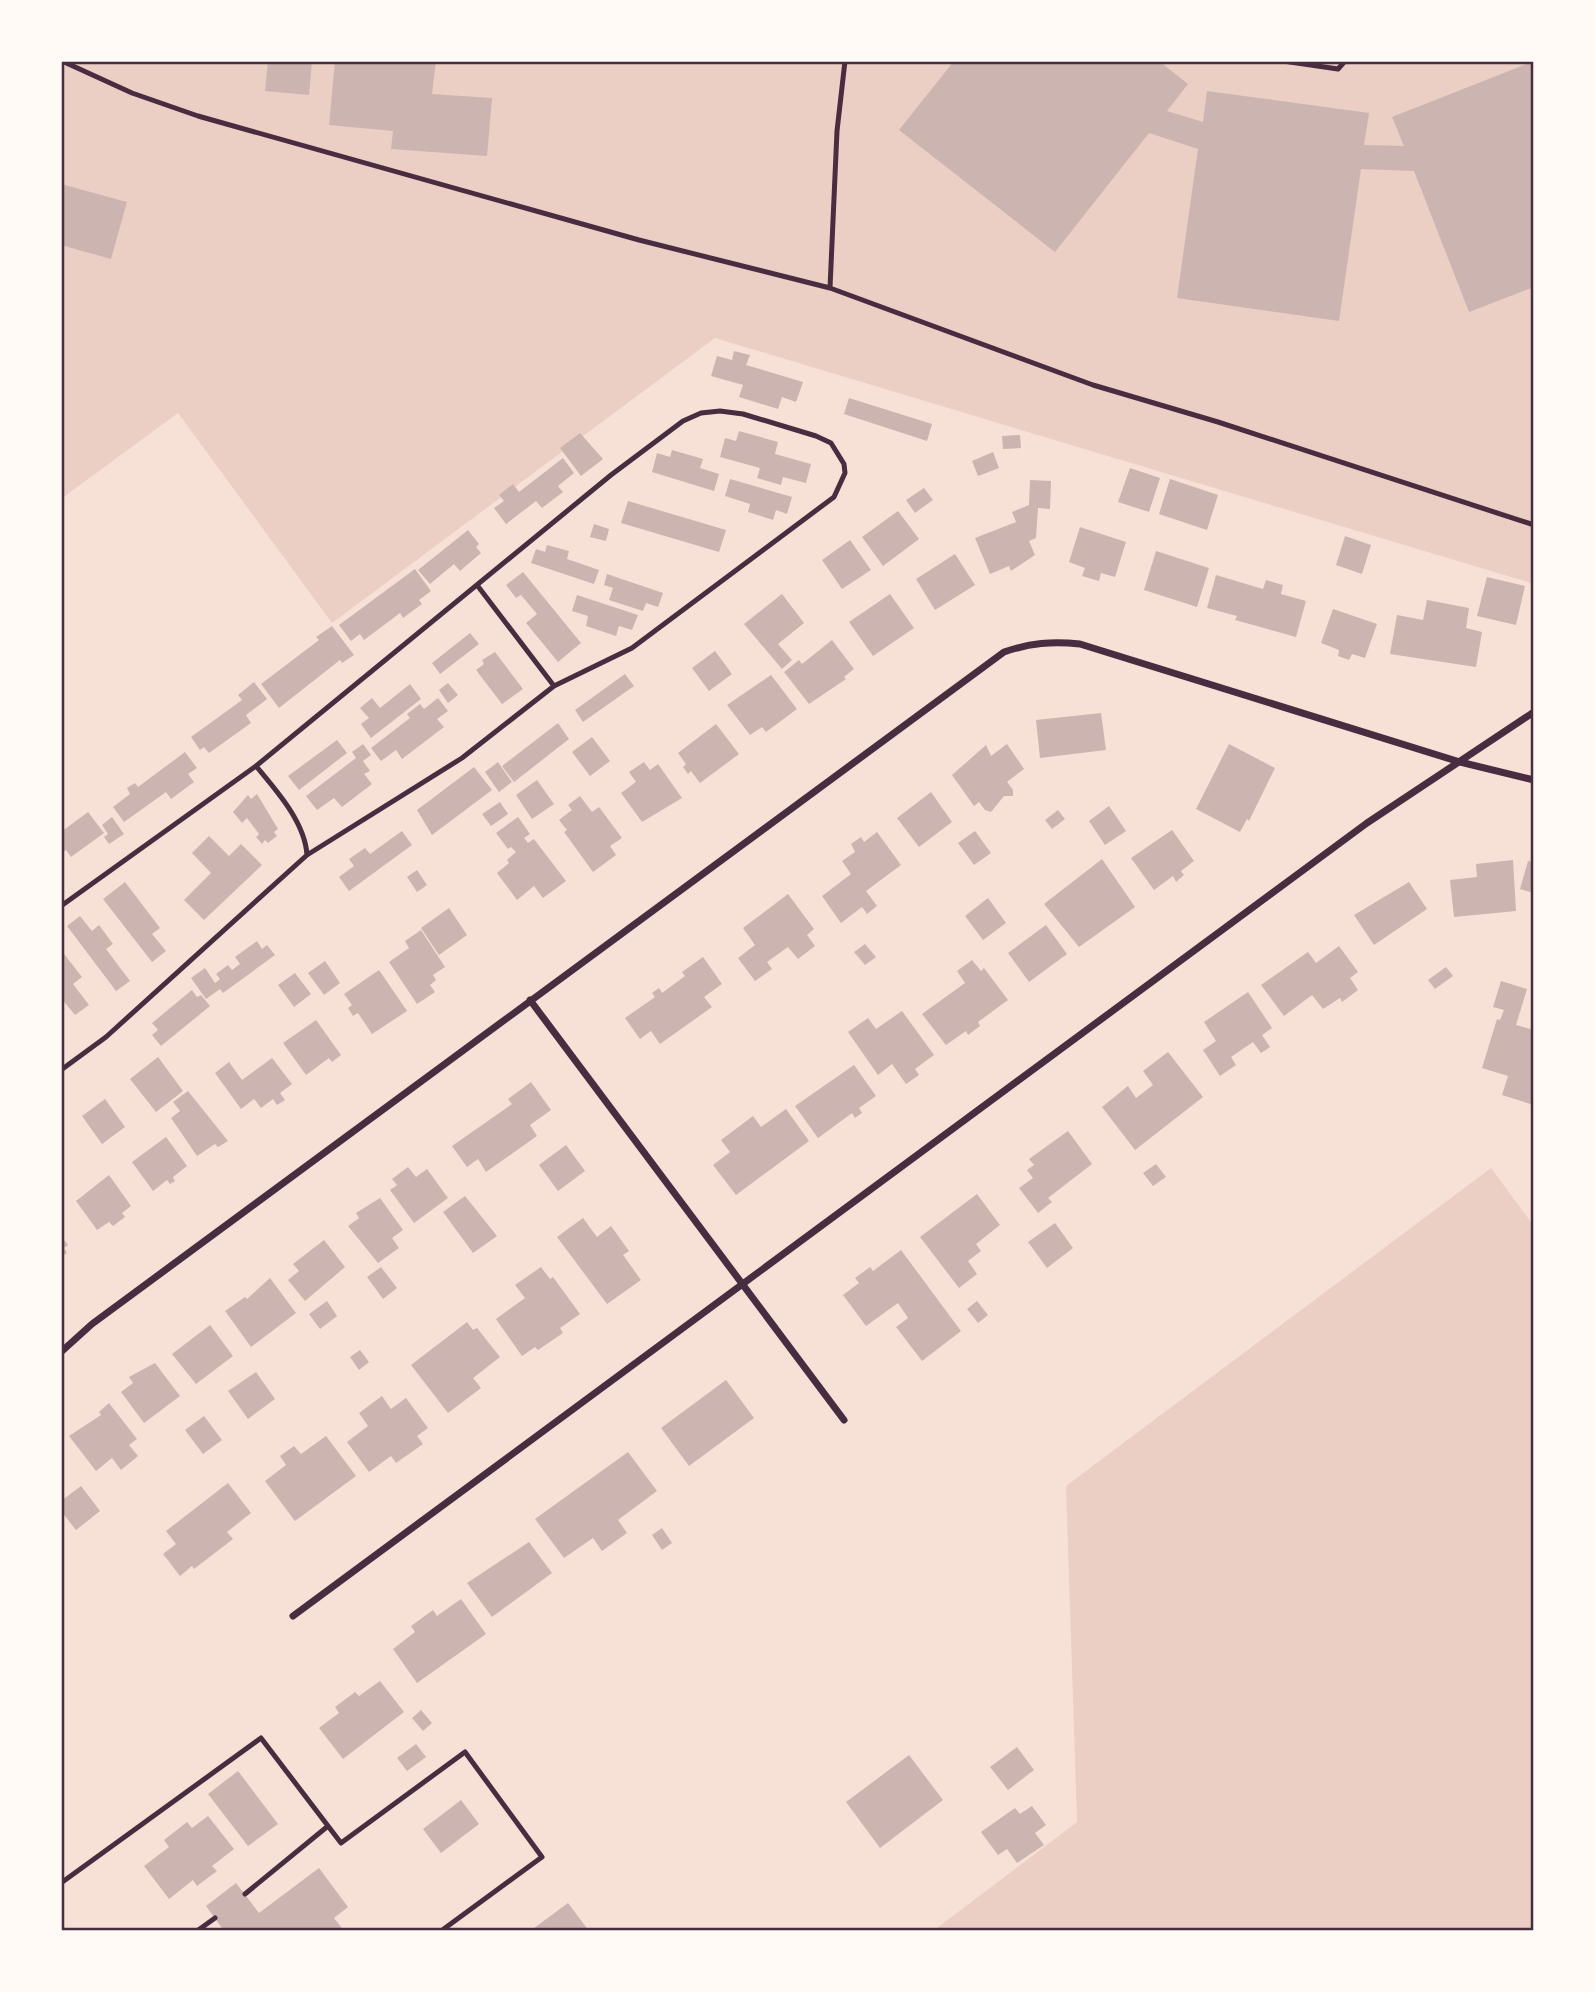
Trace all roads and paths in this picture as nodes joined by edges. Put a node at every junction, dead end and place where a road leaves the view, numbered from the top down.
1 (62, 61) edge
2 (845, 61) edge
3 (1283, 61) edge
4 (1346, 61) edge
5 (830, 288) junction
6 (1534, 525) edge
7 (477, 586) junction
8 (554, 686) junction
9 (1534, 712) edge
10 (1460, 762) junction
11 (256, 766) junction
12 (1534, 780) edge
13 (307, 855) junction
14 (61, 906) edge
15 (530, 1000) junction
16 (61, 1070) edge
17 (742, 1284) junction
18 (61, 1352) edge
19 (844, 1420) dead end
20 (293, 1616) dead end
21 (328, 1826) junction
22 (61, 1882) edge
23 (245, 1894) dead end
24 (215, 1918) dead end
25 (197, 1931) edge
26 (441, 1931) edge

1 - 5 lane
2 - 5 lane
3 - 4 lane
5 - 6 lane
7 - 8 lane
7 - 8 lane
7 - 11 lane
8 - 13 lane
9 - 10 street
10 - 12 street
10 - 15 street
10 - 17 street
11 - 13 lane
11 - 14 lane
13 - 16 lane
15 - 17 street
15 - 18 street
17 - 19 street
17 - 20 street
21 - 22 lane
21 - 23 lane
21 - 26 lane
24 - 25 lane

